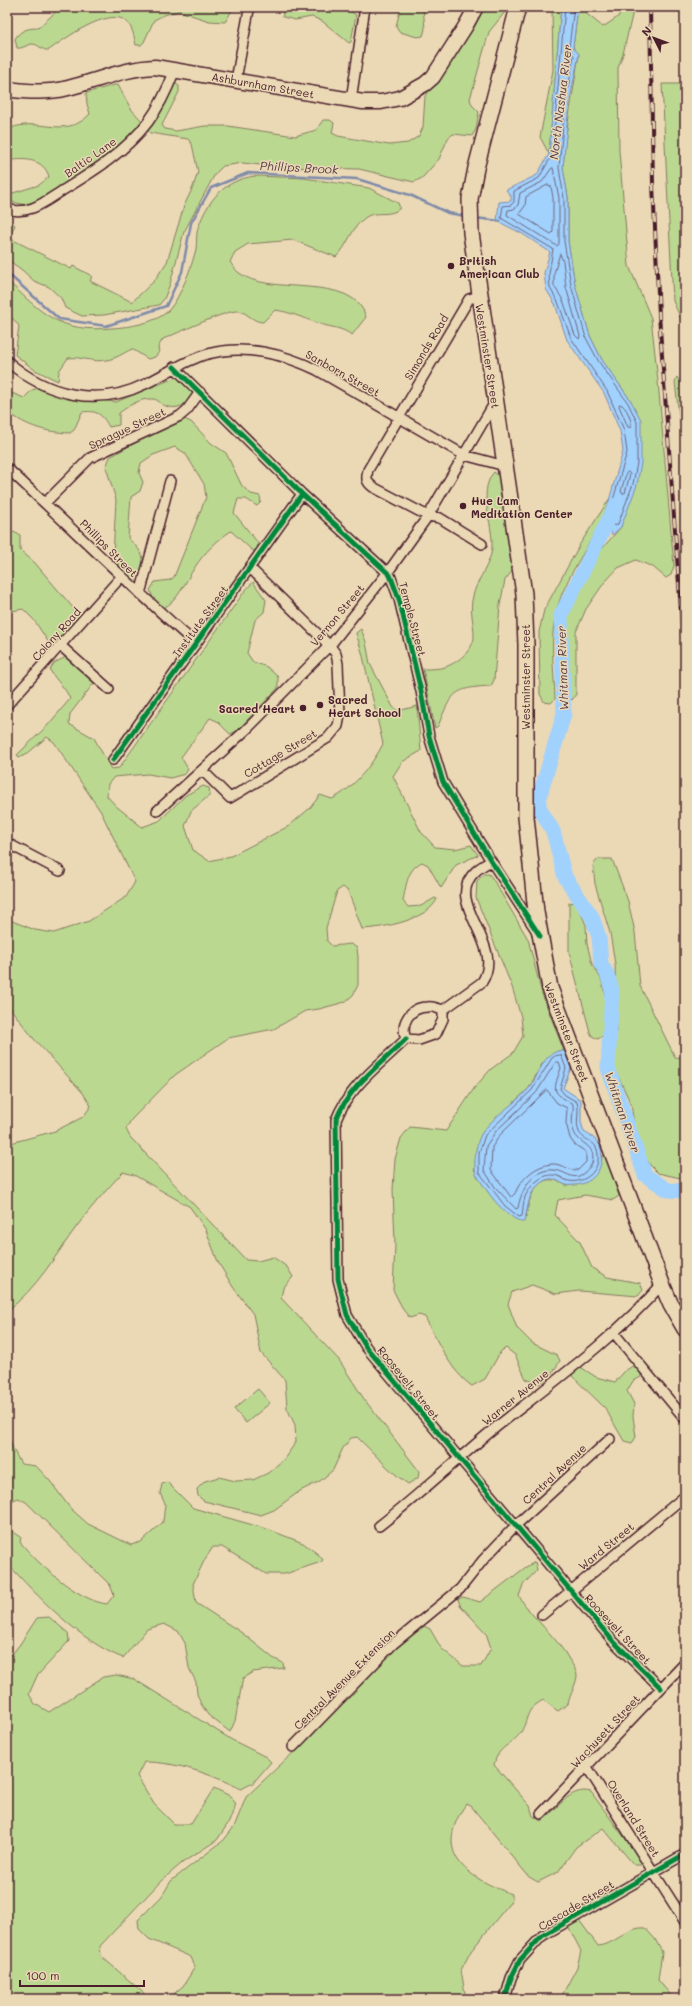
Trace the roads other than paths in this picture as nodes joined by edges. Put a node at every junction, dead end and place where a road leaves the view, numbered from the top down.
1 (365, 7) edge
2 (476, 7) edge
3 (518, 7) edge
4 (249, 10) dead end
5 (175, 70) junction
6 (236, 80) junction
7 (7, 89) edge
8 (351, 100) junction
9 (7, 209) edge
10 (479, 296) junction
11 (7, 361) edge
12 (174, 368) junction
13 (200, 392) junction
14 (495, 402) junction
15 (398, 418) junction
16 (464, 455) junction
17 (505, 466) junction
18 (7, 468) edge
19 (170, 481) dead end
20 (302, 494) junction
21 (45, 503) junction
22 (428, 516) junction
23 (482, 544) dead end
24 (250, 568) junction
25 (388, 572) junction
26 (121, 577) junction
27 (140, 594) junction
28 (196, 644) junction
29 (61, 646) junction
30 (330, 646) junction
31 (109, 689) dead end
32 (7, 705) edge
33 (113, 760) dead end
34 (203, 771) junction
35 (157, 811) dead end
36 (7, 843) edge
37 (491, 861) junction
38 (60, 871) dead end
39 (540, 936) junction
40 (443, 1010) junction
41 (406, 1040) junction
42 (662, 1284) junction
43 (685, 1329) edge
44 (614, 1333) junction
45 (685, 1419) edge
46 (610, 1439) dead end
47 (458, 1458) junction
48 (685, 1496) edge
49 (379, 1526) dead end
50 (515, 1526) junction
51 (570, 1591) junction
52 (542, 1615) dead end
53 (685, 1663) edge
54 (661, 1688) junction
55 (293, 1747) dead end
56 (587, 1767) junction
57 (541, 1814) dead end
58 (685, 1854) edge
59 (653, 1872) junction
60 (685, 1922) edge
61 (505, 1999) edge

1 - 8 street
2 - 8 main road, Ashburnham Street
3 - 10 highway, Westminster Street
4 - 6 street
5 - 6 main road, Ashburnham Street
5 - 7 main road, Ashburnham Street
5 - 9 street, Baltic Lane
6 - 8 main road, Ashburnham Street
10 - 14 highway, Westminster Street
10 - 15 street, Simonds Road
11 - 12 street, Sanborn Street
12 - 13 street, Temple Street
12 - 15 street, Sanborn Street
13 - 20 street, Temple Street
13 - 21 street, Sprague Street
14 - 16 street, Vernon Street
14 - 17 highway, Westminster Street
15 - 16 street, Sanborn Street
15 - 22 street, Simonds Road
16 - 17 street, Sanborn Street
16 - 22 street, Vernon Street
17 - 39 highway, Westminster Street
18 - 21 street, Phillips Street
19 - 27 street
20 - 24 street, Institute Street
20 - 25 street, Temple Street
21 - 26 street, Phillips Street
22 - 23 street, Simonds Road
22 - 25 street, Vernon Street
24 - 28 street, Institute Street
24 - 30 street, Cottage Street
25 - 30 street, Vernon Street
25 - 37 street, Temple Street
26 - 27 street, Phillips Street
26 - 29 street, Colony Road
27 - 28 street, Phillips Street
28 - 33 street, Institute Street
29 - 31 street
29 - 32 street, Colony Road
30 - 34 street, Vernon Street
30 - 34 street, Cottage Street
34 - 35 street, Vernon Street
36 - 38 street
37 - 39 street, Temple Street
37 - 40 street
39 - 42 highway, Westminster Street
40 - 41 street
40 - 41 street
41 - 47 street, Roosevelt Street
42 - 43 highway, Westminster Street
42 - 44 street, Warner Avenue
44 - 45 street
44 - 47 street, Warner Avenue
46 - 50 street, Central Avenue
47 - 49 street, Warner Avenue
47 - 50 street, Roosevelt Street
48 - 51 street, Ward Street
50 - 51 street, Roosevelt Street
50 - 55 street, Central Avenue Extension
51 - 52 street, Ward Street
51 - 54 street, Roosevelt Street
53 - 54 street, Wachusett Street
54 - 56 street, Wachusett Street
56 - 57 street, Wachusett Street
56 - 59 street, Overland Street
58 - 59 street, Cascade Street
59 - 60 street, Overland Street
59 - 61 street, Cascade Street

